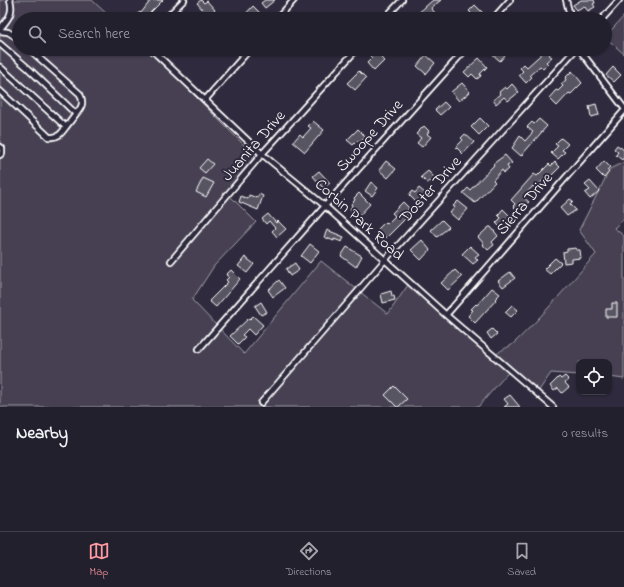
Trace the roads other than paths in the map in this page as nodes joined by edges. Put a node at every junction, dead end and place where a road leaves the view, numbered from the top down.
1 (10, 0) edge
2 (184, 0) edge
3 (294, 0) edge
4 (402, 0) edge
5 (510, 0) edge
6 (566, 0) edge
7 (619, 0) edge
8 (172, 12) edge
9 (283, 12) edge
10 (391, 12) edge
11 (499, 12) edge
12 (569, 12) edge
13 (608, 12) edge
14 (0, 30) edge
15 (12, 35) edge
16 (0, 44) edge
17 (12, 54) edge
18 (14, 56) edge
19 (37, 56) edge
20 (158, 56) edge
21 (244, 56) edge
22 (351, 56) edge
23 (460, 56) edge
24 (570, 56) edge
25 (584, 56) edge
26 (0, 67) edge
27 (0, 91) edge
28 (205, 100) junction
29 (624, 110) edge
30 (76, 114) junction
31 (66, 127) junction
32 (0, 146) edge
33 (262, 154) junction
34 (0, 155) edge
35 (325, 206) junction
36 (385, 260) junction
37 (171, 261) dead end
38 (446, 314) junction
39 (199, 349) dead end
40 (261, 403) dead end
41 (553, 407) edge

1 - 14 street
2 - 8 street
3 - 9 street
4 - 10 street
5 - 11 street
6 - 12 street
7 - 13 street
14 - 15 street
16 - 17 street
18 - 30 street
19 - 30 street
20 - 28 street, Corbin Park Road
21 - 28 street
22 - 33 street, Juanita Drive
23 - 35 street, Swoope Drive
24 - 36 street, Doster Drive
25 - 29 street
26 - 31 street
27 - 31 street
28 - 33 street, Corbin Park Road
29 - 38 street, Sierra Drive
30 - 31 street
32 - 34 street
33 - 35 street, Corbin Park Road
33 - 37 street, Juanita Drive
35 - 36 street, Corbin Park Road
35 - 39 street, Swoope Drive
36 - 38 street, Corbin Park Road
36 - 40 street, Doster Drive
38 - 41 street, Corbin Park Road

